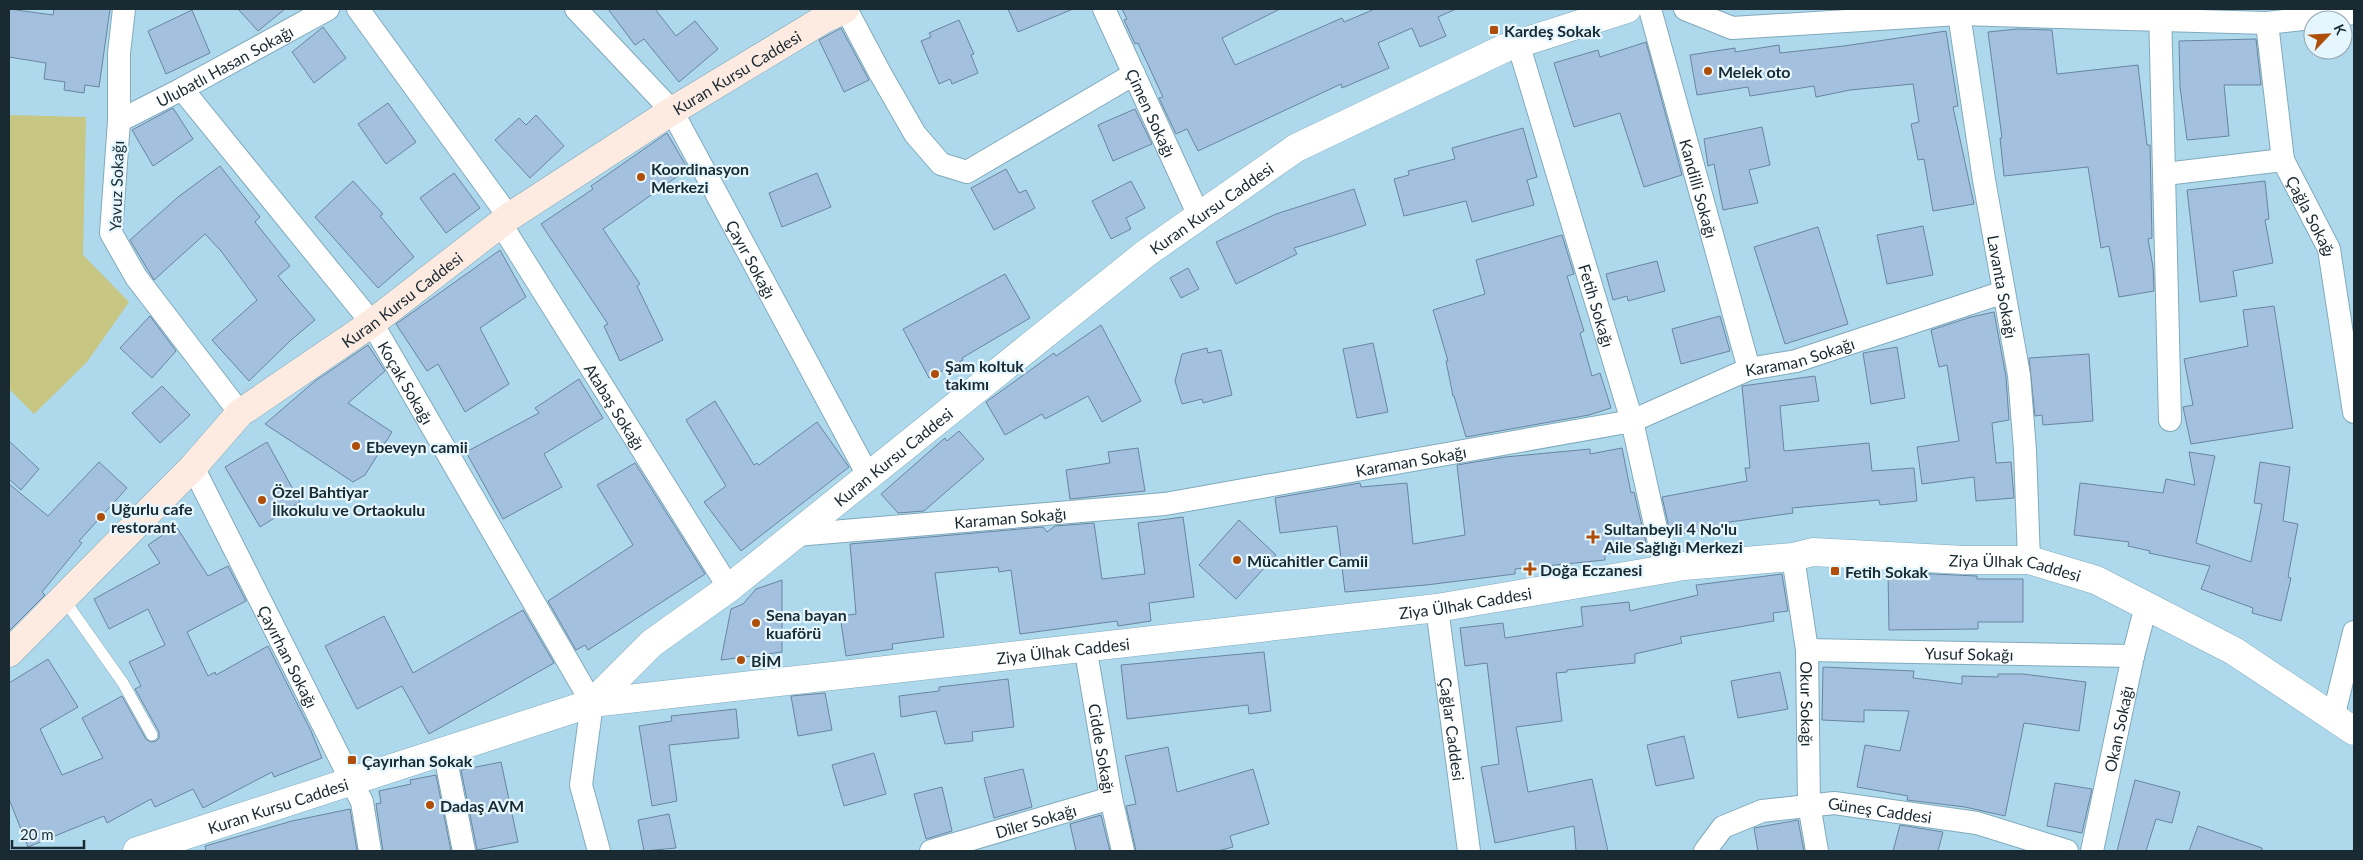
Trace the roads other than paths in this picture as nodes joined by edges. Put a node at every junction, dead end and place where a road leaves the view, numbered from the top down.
1 (124, 9) edge
2 (328, 9) edge
3 (358, 9) edge
4 (576, 9) edge
5 (1104, 9) edge
6 (1627, 9) edge
7 (1650, 9) edge
8 (1685, 9) edge
9 (833, 11) edge
10 (2354, 13) edge
11 (1958, 14) junction
12 (2160, 15) edge
13 (2267, 23) junction
14 (1518, 43) junction
15 (1134, 74) junction
16 (182, 89) junction
17 (672, 111) junction
18 (119, 121) junction
19 (2283, 160) junction
20 (2165, 174) junction
21 (1199, 216) junction
22 (505, 220) junction
23 (2004, 292) junction
24 (372, 323) junction
25 (1748, 369) junction
26 (240, 412) junction
27 (2354, 412) edge
28 (2170, 420) dead end
29 (1632, 421) junction
30 (193, 467) junction
31 (869, 477) junction
32 (796, 535) junction
33 (1793, 557) junction
34 (2029, 560) junction
35 (1665, 569) junction
36 (729, 588) junction
37 (63, 598) junction
38 (2146, 606) junction
39 (1437, 608) junction
40 (2354, 632) edge
41 (1085, 646) junction
42 (1807, 650) junction
43 (9, 653) edge
44 (2132, 656) junction
45 (592, 703) junction
46 (2344, 724) edge
47 (152, 735) dead end
48 (444, 750) junction
49 (352, 782) junction
50 (1111, 798) junction
51 (1809, 804) junction
52 (137, 851) edge
53 (370, 851) edge
54 (464, 851) edge
55 (599, 851) edge
56 (931, 851) edge
57 (1124, 851) edge
58 (1469, 851) edge
59 (1705, 851) edge
60 (1817, 851) edge
61 (2067, 851) edge
62 (2092, 851) edge

1 - 18 street, Yavuz Sokağı
2 - 16 street, Ulubatlı Hasan Sokağı
3 - 22 street, Atabaş Sokağı
4 - 17 street, Çayır Sokağı
5 - 15 street, Çimen Sokağı
6 - 14 street, Kuran Kursu Caddesi
7 - 25 street, Kandilli Sokağı
8 - 11 street
9 - 15 street
9 - 17 main road, Kuran Kursu Caddesi
10 - 13 street
11 - 12 street
11 - 23 street, Lavanta Sokağı
12 - 13 street
12 - 20 street
13 - 19 street, Çağla Sokağı
14 - 21 street, Kuran Kursu Caddesi
14 - 29 street, Fetih Sokağı
15 - 21 street, Çimen Sokağı
16 - 18 street, Ulubatlı Hasan Sokağı
16 - 24 street, Koçak Sokağı
17 - 22 main road, Kuran Kursu Caddesi
17 - 31 street, Çayır Sokağı
18 - 26 street, Yavuz Sokağı
19 - 20 street
19 - 27 street, Çağla Sokağı
20 - 28 street
21 - 31 street, Kuran Kursu Caddesi
22 - 24 main road, Kuran Kursu Caddesi
22 - 36 street, Atabaş Sokağı
23 - 25 street, Karaman Sokağı
23 - 34 street, Lavanta Sokağı
24 - 26 main road, Kuran Kursu Caddesi
24 - 45 street, Koçak Sokağı
25 - 29 street, Karaman Sokağı
26 - 30 main road, Kuran Kursu Caddesi
29 - 32 street, Karaman Sokağı
29 - 35 street, Fetih Sokağı
30 - 37 main road, Kuran Kursu Caddesi
30 - 49 street, Çayırhan Sokağı
31 - 32 street, Kuran Kursu Caddesi
32 - 36 street, Kuran Kursu Caddesi
33 - 34 street, Ziya Ülhak Caddesi
33 - 35 street, Ziya Ülhak Caddesi
33 - 42 street, Okur Sokağı
34 - 38 street, Ziya Ülhak Caddesi
35 - 39 street, Ziya Ülhak Caddesi
36 - 45 street, Kuran Kursu Caddesi
37 - 43 main road, Kuran Kursu Caddesi
37 - 47 lane
38 - 44 street, Okan Sokağı
38 - 46 street, Ziya Ülhak Caddesi
39 - 41 street, Ziya Ülhak Caddesi
39 - 58 street, Çağlar Caddesi
40 - 46 street
41 - 45 street, Ziya Ülhak Caddesi
41 - 50 street, Cidde Sokağı
42 - 44 street, Yusuf Sokağı
42 - 51 street, Okur Sokağı
44 - 62 street, Okan Sokağı
45 - 48 street, Kuran Kursu Caddesi
45 - 55 street
48 - 49 street, Kuran Kursu Caddesi
48 - 54 street
49 - 52 street, Kuran Kursu Caddesi
49 - 53 street, Çayırhan Sokağı
50 - 56 street, Diler Sokağı
50 - 57 street, Cidde Sokağı
51 - 59 street, Güneş Caddesi
51 - 60 street, Okur Sokağı
51 - 61 street, Güneş Caddesi

